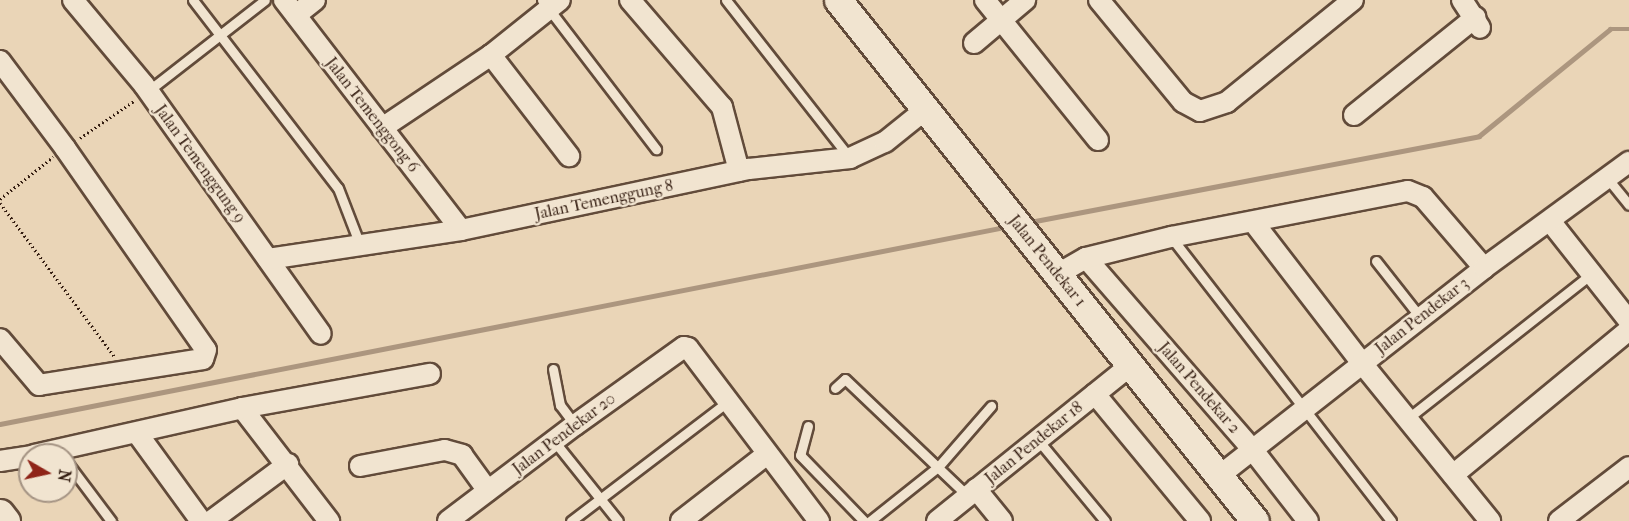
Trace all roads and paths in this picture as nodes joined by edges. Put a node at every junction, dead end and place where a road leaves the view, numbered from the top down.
1 (73, 0) edge
2 (193, 0) edge
3 (265, 0) edge
4 (315, 0) edge
5 (630, 0) edge
6 (726, 0) edge
7 (838, 0) edge
8 (985, 0) edge
9 (1025, 0) edge
10 (1353, 0) edge
11 (1462, 0) edge
12 (550, 3) edge
13 (1110, 4) edge
14 (290, 8) edge
15 (1001, 20) junction
16 (220, 35) junction
17 (974, 43) dead end
18 (491, 55) junction
19 (0, 61) edge
20 (148, 91) junction
21 (926, 109) junction
22 (1354, 115) dead end
23 (382, 128) junction
24 (1098, 140) dead end
25 (65, 148) junction
26 (656, 149) dead end
27 (569, 156) dead end
28 (850, 158) junction
29 (1629, 162) edge
30 (738, 171) junction
31 (1608, 178) junction
32 (0, 201) edge
33 (1629, 206) edge
34 (1550, 221) junction
35 (1254, 223) junction
36 (461, 230) junction
37 (1171, 237) junction
38 (360, 245) junction
39 (1086, 258) junction
40 (268, 259) junction
41 (1376, 261) dead end
42 (1484, 268) junction
43 (1058, 274) junction
44 (1591, 274) junction
45 (1420, 317) junction
46 (1629, 321) edge
47 (1629, 330) edge
48 (321, 334) dead end
49 (0, 339) edge
50 (1361, 362) junction
51 (1130, 366) junction
52 (553, 369) dead end
53 (126, 372) junction
54 (430, 374) dead end
55 (835, 388) dead end
56 (1095, 394) junction
57 (727, 402) junction
58 (991, 406) dead end
59 (242, 408) junction
60 (1303, 409) junction
61 (1407, 419) junction
62 (575, 425) junction
63 (808, 426) dead end
64 (138, 433) junction
65 (554, 440) junction
66 (1038, 440) junction
67 (1252, 449) junction
68 (78, 451) edge
69 (767, 454) junction
70 (18, 458) edge
71 (0, 461) edge
72 (288, 464) junction
73 (360, 466) dead end
74 (938, 467) junction
75 (1629, 467) edge
76 (1454, 475) junction
77 (1219, 476) junction
78 (78, 477) edge
79 (488, 490) junction
80 (972, 493) junction
81 (601, 499) junction
82 (0, 513) edge
83 (812, 518) edge
84 (326, 520) edge
85 (6, 521) edge
86 (111, 521) edge
87 (201, 521) edge
88 (211, 521) edge
89 (448, 521) edge
90 (571, 521) edge
91 (618, 521) edge
92 (681, 521) edge
93 (864, 521) edge
94 (870, 521) edge
95 (937, 521) edge
96 (1002, 521) edge
97 (1105, 521) edge
98 (1200, 521) edge
99 (1255, 521) edge
100 (1308, 521) edge
101 (1391, 521) edge
102 (1490, 521) edge
103 (1559, 521) edge

1 - 20 street, Jalan Temenggung 9
2 - 16 lane
3 - 16 lane
4 - 14 street
5 - 30 street
6 - 28 lane
7 - 21 street, Jalan Pendekar 1
8 - 15 street
9 - 15 street
10 - 13 street
11 - 22 street
12 - 18 street
12 - 26 lane
14 - 23 street, Jalan Temenggong 6
15 - 17 street
15 - 24 street
16 - 20 lane
16 - 38 lane
18 - 23 street
18 - 27 street
19 - 25 street
20 - 25 path
20 - 40 street, Jalan Temenggung 9
21 - 28 street, Jalan Temenggung 8
21 - 43 street, Jalan Pendekar 1
23 - 36 street, Jalan Temenggong 6
25 - 32 path
25 - 53 street
28 - 30 street, Jalan Temenggung 8
29 - 31 street, Jalan Pendekar 3
30 - 36 street, Jalan Temenggung 8
31 - 33 lane
31 - 34 street, Jalan Pendekar 3
32 - 53 path
34 - 42 street, Jalan Pendekar 3
34 - 44 street
35 - 37 street
35 - 42 street
35 - 50 street
36 - 38 street, Jalan Temenggung 8
37 - 39 street
37 - 60 lane
38 - 40 street, Jalan Temenggung 8
39 - 43 street
39 - 67 street, Jalan Pendekar 2
40 - 48 street, Jalan Temenggung 9
41 - 45 lane
42 - 45 street, Jalan Pendekar 3
43 - 51 street, Jalan Pendekar 1
44 - 46 street
44 - 61 lane
45 - 50 street, Jalan Pendekar 3
47 - 76 street
49 - 53 street
50 - 60 street, Jalan Pendekar 3
50 - 61 street
51 - 56 street, Jalan Pendekar 18
51 - 77 street, Jalan Pendekar 1
52 - 62 lane
54 - 59 street
55 - 74 lane
56 - 66 street, Jalan Pendekar 18
56 - 98 street
57 - 62 street, Jalan Pendekar 20
57 - 69 street
57 - 81 lane
58 - 74 lane
59 - 64 street
59 - 72 street
60 - 67 street, Jalan Pendekar 3
60 - 101 lane
61 - 76 street
62 - 65 street, Jalan Pendekar 20
63 - 93 lane
64 - 68 street
64 - 87 street
65 - 79 street, Jalan Pendekar 20
65 - 81 lane
66 - 80 street, Jalan Pendekar 18
66 - 97 lane
67 - 77 street, Jalan Pendekar 3
67 - 100 street, Jalan Pendekar 2
69 - 83 street
69 - 92 street
70 - 71 street
72 - 84 street
72 - 88 street
73 - 79 street
74 - 80 lane
74 - 94 lane
75 - 103 street
76 - 102 street
77 - 99 street, Jalan Pendekar 1
78 - 86 lane
79 - 89 street, Jalan Pendekar 20
80 - 95 street, Jalan Pendekar 18
80 - 96 street
81 - 90 lane
81 - 91 lane
82 - 85 street

